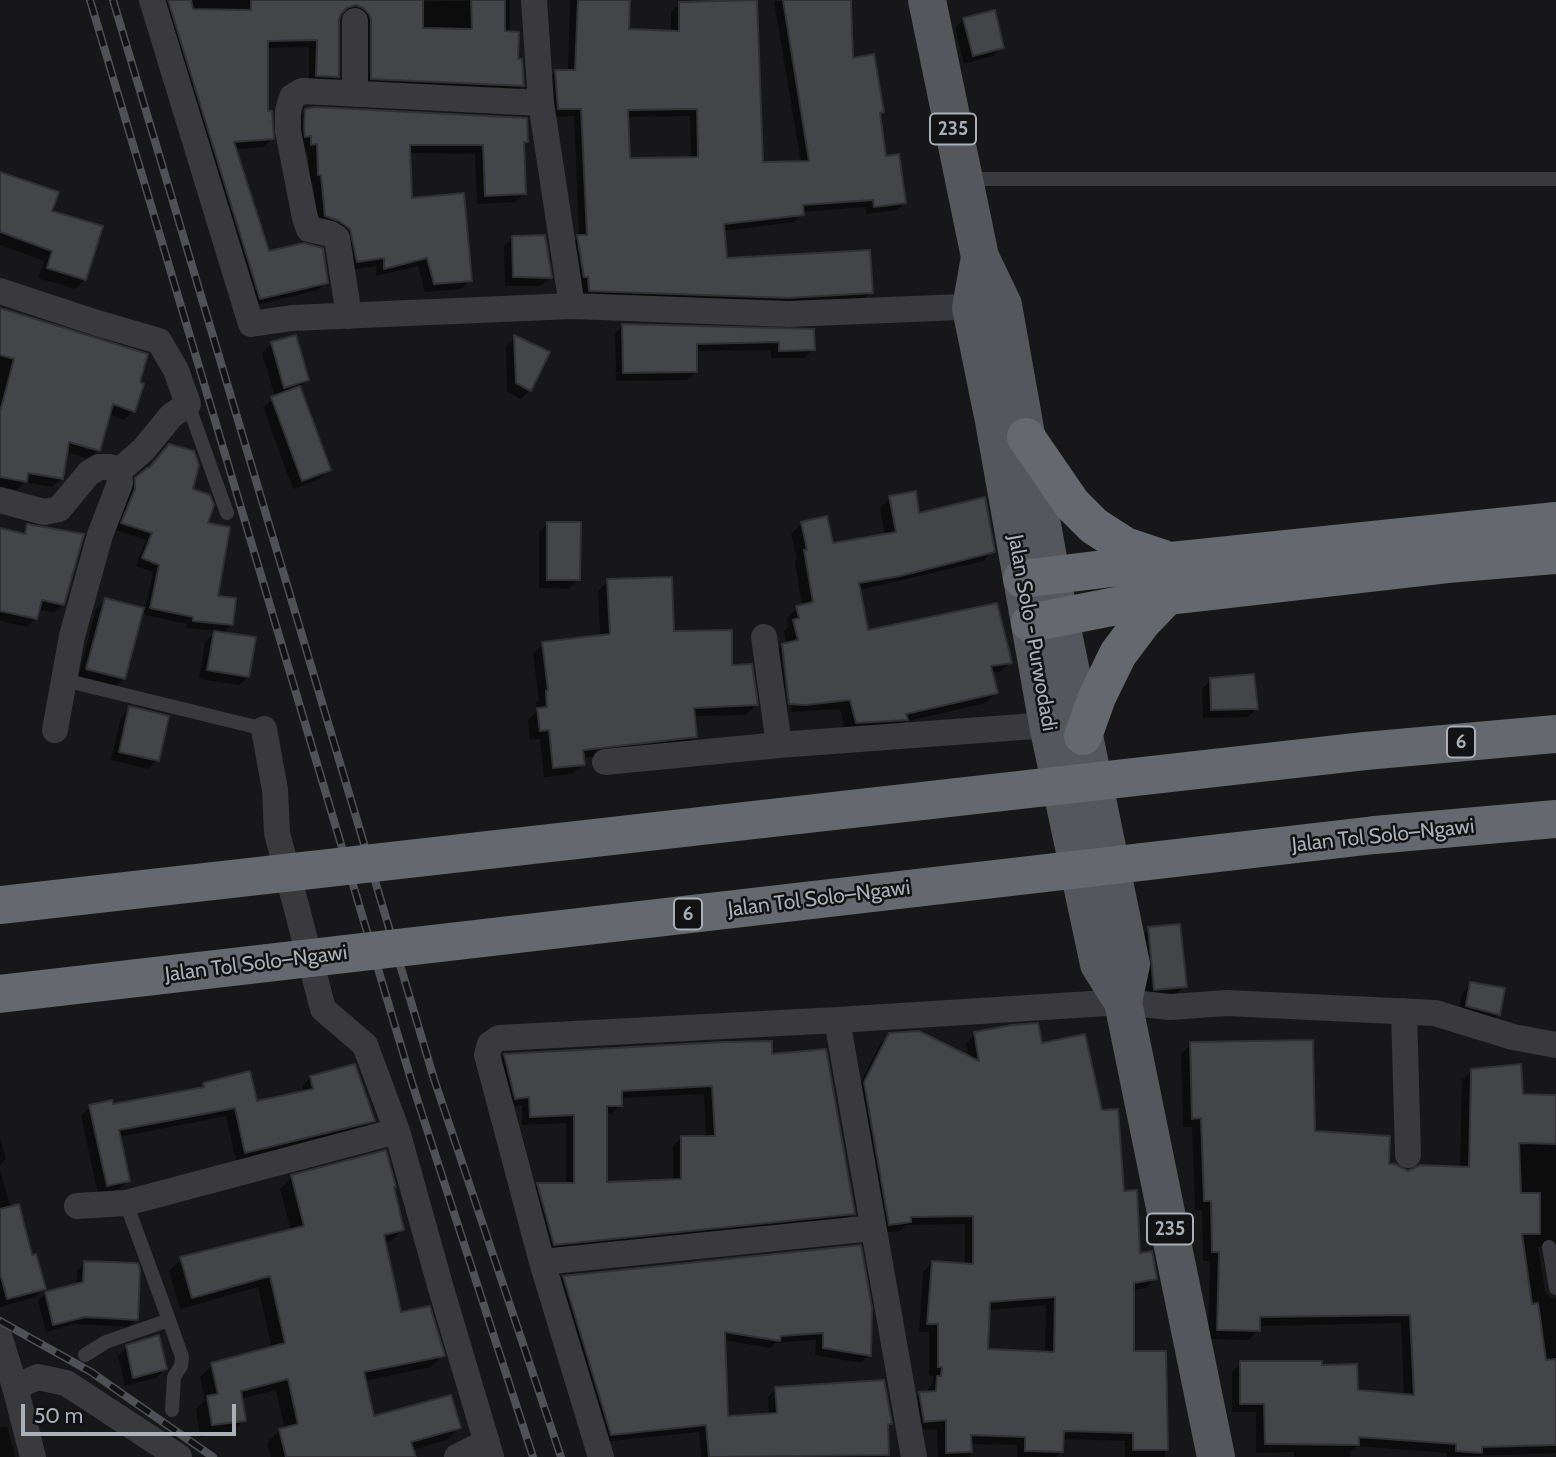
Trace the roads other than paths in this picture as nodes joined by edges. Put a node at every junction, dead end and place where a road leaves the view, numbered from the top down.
1 (152, 0) edge
2 (534, 0) edge
3 (926, 0) edge
4 (355, 21) dead end
5 (355, 94) junction
6 (541, 103) junction
7 (964, 179) junction
8 (1556, 179) edge
9 (0, 290) edge
10 (572, 306) junction
11 (987, 306) junction
12 (349, 316) junction
13 (188, 404) junction
14 (1009, 407) junction
15 (118, 471) junction
16 (0, 500) edge
17 (227, 513) dead end
18 (1556, 521) edge
19 (1556, 555) edge
20 (1036, 577) junction
21 (1168, 579) junction
22 (1044, 620) junction
23 (764, 637) dead end
24 (64, 680) junction
25 (264, 729) joint
26 (55, 730) dead end
27 (1065, 731) junction
28 (1556, 734) edge
29 (779, 745) junction
30 (605, 762) dead end
31 (1556, 819) edge
32 (0, 905) edge
33 (0, 994) edge
34 (1123, 1002) junction
35 (1404, 1011) junction
36 (837, 1020) junction
37 (1556, 1045) edge
38 (397, 1131) junction
39 (1408, 1155) dead end
40 (126, 1203) junction
41 (77, 1206) dead end
42 (873, 1227) junction
43 (1549, 1247) dead end
44 (542, 1262) junction
45 (1556, 1288) edge
46 (169, 1320) junction
47 (0, 1339) edge
48 (85, 1355) dead end
49 (15, 1387) junction
50 (172, 1410) dead end
51 (489, 1450) edge
52 (33, 1457) edge
53 (179, 1457) edge
54 (457, 1457) edge
55 (601, 1457) edge
56 (914, 1457) edge
57 (1216, 1457) edge

1 - 12 street
2 - 6 street
3 - 7 main road, Jalan Solo - Purwodadi / 235
4 - 5 street
5 - 6 street
5 - 12 street
6 - 10 street
7 - 8 lane
7 - 11 main road, Jalan Solo - Purwodadi / 235
9 - 13 street
10 - 11 street
10 - 12 street
11 - 14 main road, Jalan Solo - Purwodadi / 235
13 - 15 street
13 - 17 lane
14 - 20 main road, Jalan Solo - Purwodadi / 235
14 - 21 highway
15 - 16 street
15 - 24 street
18 - 21 highway
19 - 21 highway
20 - 21 highway
20 - 22 main road, Jalan Solo - Purwodadi / 235
21 - 22 highway
21 - 27 highway
22 - 27 main road, Jalan Solo - Purwodadi / 235
23 - 29 street
24 - 25 lane
24 - 26 street
25 - 38 street
27 - 29 street
27 - 34 main road, Jalan Solo - Purwodadi / 235
28 - 32 highway, 6, bridge
29 - 30 street
31 - 33 highway, Jalan Tol Solo–Ngawi / 6, bridge
34 - 35 street
34 - 36 street
34 - 57 main road, Jalan Solo - Purwodadi / 235
35 - 37 street
35 - 39 street
36 - 42 street
36 - 44 street
38 - 40 street
38 - 51 street
40 - 41 street
40 - 46 lane
42 - 44 street
42 - 56 street
43 - 45 lane
44 - 55 street
46 - 48 lane
46 - 50 lane
47 - 49 street
49 - 52 street
49 - 53 street
51 - 54 street

